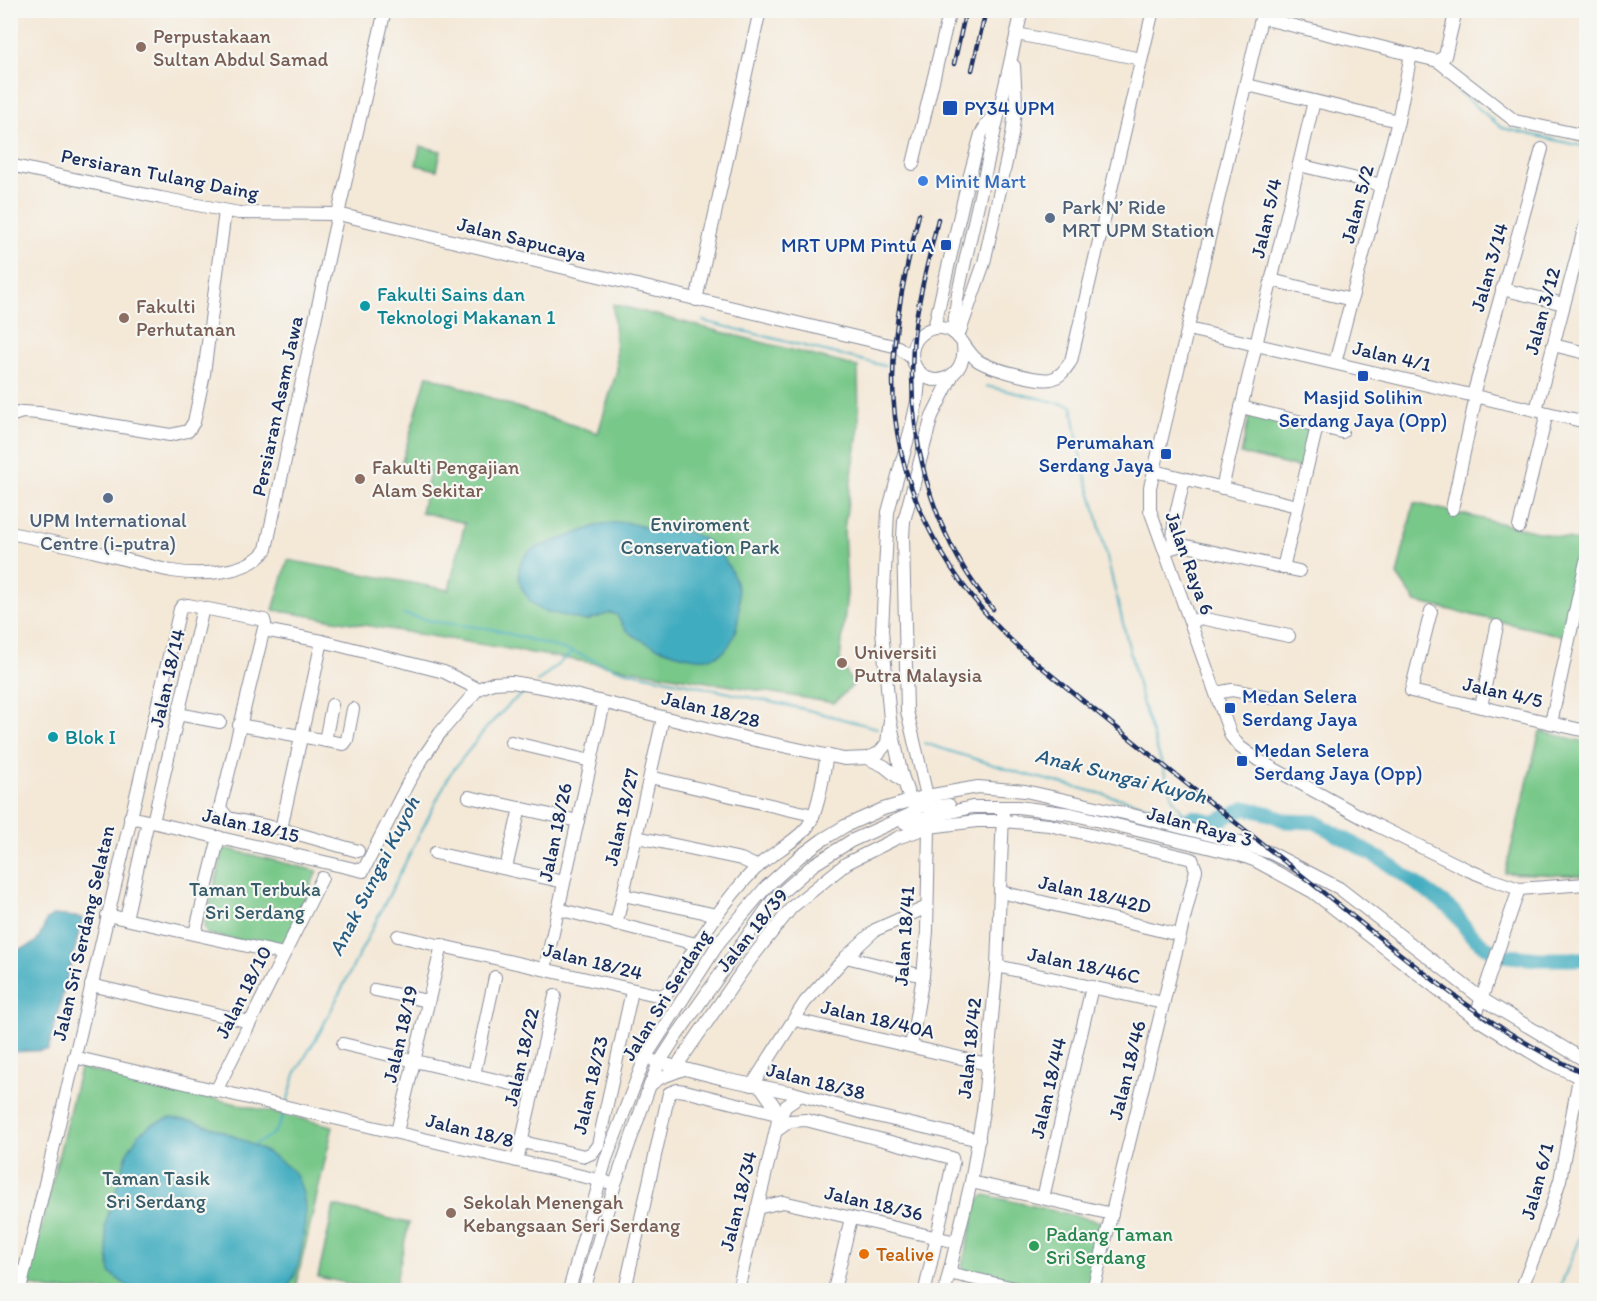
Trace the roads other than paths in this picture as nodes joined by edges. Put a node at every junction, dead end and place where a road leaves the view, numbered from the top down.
1 (385, 10) edge
2 (760, 10) edge
3 (1022, 10) edge
4 (1153, 10) edge
5 (1456, 10) edge
6 (948, 11) edge
7 (1263, 14) edge
8 (1017, 34) junction
9 (1411, 54) junction
10 (1013, 56) junction
11 (1142, 59) junction
12 (1438, 61) junction
13 (1006, 81) junction
14 (1247, 85) junction
15 (1314, 101) junction
16 (1398, 122) junction
17 (1587, 136) edge
18 (1542, 149) dead end
19 (913, 164) dead end
20 (12, 165) edge
21 (1299, 165) junction
22 (10, 180) edge
23 (1382, 185) junction
24 (225, 211) junction
25 (338, 214) junction
26 (307, 215) junction
27 (1587, 222) edge
28 (333, 236) junction
29 (1582, 257) edge
30 (1271, 280) junction
31 (1502, 289) junction
32 (957, 292) junction
33 (696, 300) junction
34 (1352, 300) junction
35 (1564, 304) junction
36 (937, 328) junction
37 (1188, 329) junction
38 (958, 338) junction
39 (915, 342) junction
40 (1256, 345) junction
41 (1553, 345) junction
42 (898, 347) junction
43 (1587, 353) edge
44 (912, 358) junction
45 (1335, 363) junction
46 (920, 372) junction
47 (952, 376) junction
48 (1475, 396) junction
49 (1241, 407) junction
50 (1541, 411) junction
51 (10, 416) edge
52 (1587, 422) edge
53 (1317, 426) junction
54 (1342, 432) dead end
55 (1154, 471) junction
56 (1184, 479) junction
57 (1222, 488) junction
58 (1297, 506) junction
59 (1452, 509) dead end
60 (1519, 527) dead end
61 (10, 533) edge
62 (1169, 549) junction
63 (1587, 561) edge
64 (1282, 568) junction
65 (1299, 571) dead end
66 (203, 608) junction
67 (1431, 611) dead end
68 (1191, 623) junction
69 (1497, 626) dead end
70 (265, 627) junction
71 (1289, 636) dead end
72 (322, 641) junction
73 (478, 689) junction
74 (1216, 693) junction
75 (1275, 698) dead end
76 (604, 703) junction
77 (332, 705) dead end
78 (1481, 707) junction
79 (353, 709) dead end
80 (178, 714) junction
81 (663, 718) junction
82 (890, 720) junction
83 (220, 723) dead end
84 (1551, 723) junction
85 (239, 725) junction
86 (1587, 731) edge
87 (301, 738) junction
88 (325, 741) junction
89 (511, 742) dead end
90 (827, 755) junction
91 (867, 758) junction
92 (591, 761) junction
93 (650, 777) junction
94 (923, 781) junction
95 (904, 782) junction
96 (945, 793) junction
97 (470, 797) dead end
98 (915, 801) junction
99 (1003, 806) junction
100 (1018, 807) junction
101 (519, 808) junction
102 (813, 815) junction
103 (130, 817) junction
104 (151, 821) junction
105 (578, 821) junction
106 (1003, 821) junction
107 (258, 825) junction
108 (929, 827) junction
109 (281, 829) junction
110 (219, 837) junction
111 (637, 837) junction
112 (851, 841) junction
113 (254, 846) junction
114 (358, 851) dead end
115 (435, 853) dead end
116 (1192, 859) joint
117 (758, 867) junction
118 (506, 868) junction
119 (322, 878) dead end
120 (564, 882) junction
121 (1587, 884) edge
122 (1519, 889) junction
123 (1001, 892) junction
124 (623, 895) junction
125 (927, 907) junction
126 (558, 909) junction
127 (107, 915) junction
128 (717, 915) junction
129 (126, 919) junction
130 (616, 925) junction
131 (195, 933) junction
132 (1179, 934) junction
133 (398, 936) dead end
134 (696, 944) junction
135 (441, 945) junction
136 (284, 954) junction
137 (846, 957) junction
138 (997, 966) junction
139 (545, 969) junction
140 (923, 976) junction
141 (1490, 976) junction
142 (495, 977) dead end
143 (1453, 978) junction
144 (91, 985) junction
145 (1092, 987) junction
146 (375, 990) dead end
147 (632, 991) junction
148 (555, 996) dead end
149 (1482, 999) junction
150 (428, 1001) junction
151 (1163, 1003) junction
152 (1475, 1018) junction
153 (795, 1020) junction
154 (250, 1022) junction
155 (677, 1035) junction
156 (343, 1044) dead end
157 (911, 1047) junction
158 (74, 1057) junction
159 (645, 1058) junction
160 (1587, 1060) edge
161 (414, 1061) junction
162 (659, 1063) junction
163 (987, 1064) junction
164 (682, 1065) junction
165 (761, 1070) junction
166 (474, 1075) junction
167 (1583, 1079) edge
168 (734, 1082) junction
169 (650, 1085) junction
170 (534, 1089) junction
171 (764, 1089) junction
172 (216, 1090) junction
173 (795, 1100) junction
174 (811, 1100) junction
175 (777, 1122) junction
176 (397, 1132) junction
177 (979, 1140) junction
178 (522, 1142) junction
179 (606, 1159) junction
180 (517, 1161) junction
181 (584, 1177) junction
182 (600, 1181) junction
183 (971, 1182) junction
184 (763, 1183) junction
185 (615, 1184) junction
186 (1043, 1198) junction
187 (595, 1199) junction
188 (783, 1202) junction
189 (757, 1208) junction
190 (1112, 1214) junction
191 (851, 1218) junction
192 (937, 1238) junction
193 (956, 1242) junction
194 (949, 1274) junction
195 (10, 1290) edge
196 (18, 1290) edge
197 (569, 1290) edge
198 (589, 1290) edge
199 (625, 1290) edge
200 (738, 1290) edge
201 (834, 1290) edge
202 (925, 1290) edge
203 (945, 1290) edge
204 (1023, 1290) edge
205 (1093, 1290) edge
206 (1521, 1290) edge

1 - 25 street, Persiaran Asam Jawa
2 - 33 street
3 - 8 street
4 - 11 street
5 - 12 street
6 - 19 street
7 - 9 street
7 - 14 street, Jalan Raya 6
8 - 10 street
8 - 11 street
9 - 12 street
9 - 16 street, Jalan 5/2
10 - 13 street
10 - 38 street
11 - 38 street
12 - 17 street
13 - 32 street
13 - 36 street
14 - 15 street
14 - 37 street, Jalan Raya 6
15 - 16 street
15 - 21 street, Jalan 5/4
16 - 23 street, Jalan 5/2
18 - 31 street, Jalan 3/14
20 - 22 street
20 - 24 street, Persiaran Tulang Daing
21 - 23 street
21 - 30 street, Jalan 5/4
23 - 34 street, Jalan 5/2
24 - 26 street, Persiaran Tulang Daing
24 - 51 street
25 - 26 street, Persiaran Tulang Daing
25 - 28 street, Persiaran Asam Jawa
25 - 33 street, Jalan Sapucaya
26 - 28 street
27 - 29 street, Jalan 3/12
28 - 61 street, Persiaran Asam Jawa
29 - 35 street, Jalan 3/12
30 - 34 street
30 - 40 street, Jalan 5/4
31 - 35 street
31 - 48 street, Jalan 3/14
32 - 36 street
32 - 38 street
33 - 42 street, Jalan Sapucaya
34 - 45 street, Jalan 5/2
35 - 41 street, Jalan 3/12
36 - 38 street
36 - 39 street
37 - 40 street, Jalan 4/1
37 - 55 street, Jalan Raya 6
38 - 47 street
39 - 42 street
39 - 44 street
40 - 45 street, Jalan 4/1
40 - 49 street, Jalan 5/4
41 - 43 street
41 - 50 street, Jalan 3/12
42 - 44 street
44 - 46 street
45 - 48 street, Jalan 4/1
46 - 47 street
46 - 82 street
47 - 94 street
48 - 50 street, Jalan 4/1
48 - 59 street, Jalan 3/14
49 - 53 street
49 - 57 street, Jalan 5/4
50 - 52 street, Jalan 4/1
50 - 60 street, Jalan 3/12
53 - 54 street
53 - 58 street
55 - 56 street
55 - 62 street, Jalan Raya 6
56 - 57 street
56 - 62 street
57 - 58 street
58 - 64 street
62 - 64 street
62 - 68 street, Jalan Raya 6
63 - 84 street
64 - 65 street
66 - 70 street, Jalan 18/14
66 - 80 street, Jalan 18/14
66 - 103 street, Jalan Sri Serdang Selatan
67 - 78 street, Jalan 4/5
68 - 71 street
68 - 74 street, Jalan Raya 6
69 - 78 street
70 - 72 street, Jalan 18/14
70 - 85 street
72 - 73 street, Jalan 18/14
72 - 87 street
73 - 76 street, Jalan 18/28
73 - 113 street, Jalan 18/15
74 - 75 street
74 - 122 street, Jalan Raya 6
76 - 81 street, Jalan 18/28
76 - 92 street, Jalan 18/26
77 - 88 street
78 - 84 street, Jalan 4/5
79 - 88 street
80 - 83 street
80 - 104 street, Jalan 18/14
81 - 90 street, Jalan 18/28
81 - 93 street, Jalan 18/27
82 - 91 street
82 - 95 street
84 - 86 street, Jalan 4/5
85 - 87 street
85 - 107 street
87 - 88 street
87 - 109 street
89 - 92 street
90 - 91 street, Jalan 18/28
90 - 102 street, Jalan 18/24
91 - 95 street, Jalan 18/28
92 - 105 street, Jalan 18/26
93 - 102 street
93 - 111 street, Jalan 18/27
94 - 96 street
94 - 98 street
95 - 98 street
96 - 98 street, Jalan Raya 3
96 - 143 street, Jalan Raya 3
97 - 101 street
98 - 100 street
98 - 112 street
98 - 159 street, Jalan Sri Serdang
99 - 100 street, Jalan Raya 3
99 - 106 street, Jalan 18/42
99 - 112 street, Jalan Raya 3
100 - 152 street, Jalan Raya 3
101 - 105 street
101 - 118 street
102 - 117 street, Jalan 18/24
103 - 104 street, Jalan 18/15
103 - 127 street, Jalan Sri Serdang Selatan
104 - 110 street, Jalan 18/15
104 - 129 street, Jalan 18/14
105 - 120 street, Jalan 18/26
106 - 108 street, Jalan 18/39
106 - 116 street, Jalan 18/39
106 - 123 street, Jalan 18/42
107 - 109 street
107 - 113 street
108 - 125 street, Jalan 18/41
108 - 164 street, Jalan 18/39
109 - 114 street
110 - 113 street, Jalan 18/15
110 - 131 street
111 - 117 street
111 - 124 street, Jalan 18/27
112 - 155 street, Jalan Sri Serdang
115 - 118 street
116 - 132 street, Jalan 18/46
117 - 128 street, Jalan 18/24
118 - 120 street
119 - 136 street, Jalan 18/10
120 - 126 street, Jalan 18/26
121 - 122 street
122 - 141 street
123 - 132 street, Jalan 18/42D
123 - 138 street, Jalan 18/42
124 - 128 street
124 - 130 street, Jalan 18/27
125 - 137 street
125 - 140 street, Jalan 18/41
126 - 130 street
126 - 139 street, Jalan 18/26
127 - 129 street
127 - 144 street, Jalan Sri Serdang Selatan
128 - 134 street, Jalan 18/24
129 - 131 street
130 - 134 street
131 - 136 street
132 - 151 street, Jalan 18/46
133 - 135 street, Jalan 18/24
134 - 147 street, Jalan 18/24
135 - 139 street, Jalan 18/24
135 - 150 street, Jalan 18/19
136 - 154 street, Jalan 18/10
137 - 140 street
137 - 153 street
138 - 145 street, Jalan 18/46C
138 - 163 street, Jalan 18/42
139 - 147 street, Jalan 18/24
140 - 157 street, Jalan 18/41
141 - 143 street
141 - 149 street
142 - 166 street
143 - 149 street, Jalan Raya 3
144 - 154 street
144 - 158 street, Jalan Sri Serdang Selatan
145 - 151 street, Jalan 18/46C
145 - 186 street, Jalan 18/44
146 - 150 street
147 - 178 street, Jalan 18/23
148 - 170 street, Jalan 18/22
149 - 152 street
149 - 160 street, Jalan Raya 3
150 - 161 street, Jalan 18/19
151 - 190 street, Jalan 18/46
152 - 167 street, Jalan Raya 3
153 - 157 street, Jalan 18/40A
153 - 165 street
154 - 172 street, Jalan 18/10
155 - 162 street, Jalan Sri Serdang
155 - 164 street
156 - 161 street
157 - 163 street, Jalan 18/40A
158 - 172 street, Jalan 18/8
158 - 196 street, Jalan Sri Serdang Selatan
159 - 162 street, Jalan 18/38
159 - 179 street, Jalan Sri Serdang
161 - 166 street
161 - 176 street, Jalan 18/19
162 - 164 street, Jalan 18/38
162 - 169 street, Jalan Sri Serdang
163 - 177 street, Jalan 18/42
164 - 168 street, Jalan 18/38
164 - 169 street
165 - 168 street
165 - 171 street
165 - 171 street
166 - 170 street
167 - 206 street, Jalan 6/1
168 - 171 street, Jalan 18/38
169 - 185 street, Jalan Sri Serdang
170 - 178 street, Jalan 18/22
171 - 173 street
171 - 174 street, Jalan 18/38
171 - 175 street
172 - 176 street, Jalan 18/8
173 - 174 street
173 - 175 street
174 - 177 street, Jalan 18/38
175 - 184 street, Jalan 18/34
175 - 192 street
175 - 199 street
176 - 180 street, Jalan 18/8
177 - 183 street, Jalan 18/42
178 - 180 street, Jalan 18/22
179 - 181 street
179 - 182 street, Jalan Sri Serdang
180 - 181 street, Jalan 18/8
181 - 182 street, Jalan 18/8
181 - 187 street
182 - 185 street, Jalan 18/8
182 - 187 street, Jalan Sri Serdang
183 - 186 street
183 - 193 street, Jalan 18/42
184 - 188 street
184 - 189 street, Jalan 18/34
185 - 198 street, Jalan Sri Serdang
186 - 190 street
187 - 197 street, Jalan Sri Serdang
188 - 189 street, Jalan 18/36
188 - 191 street, Jalan 18/36
189 - 200 street, Jalan 18/34
190 - 205 street, Jalan 18/46
191 - 192 street, Jalan 18/36
191 - 201 street
192 - 193 street, Jalan 18/36
192 - 202 street
193 - 194 street, Jalan 18/42
194 - 203 street, Jalan 18/42
194 - 204 street
195 - 196 street, Jalan Sri Serdang Selatan

